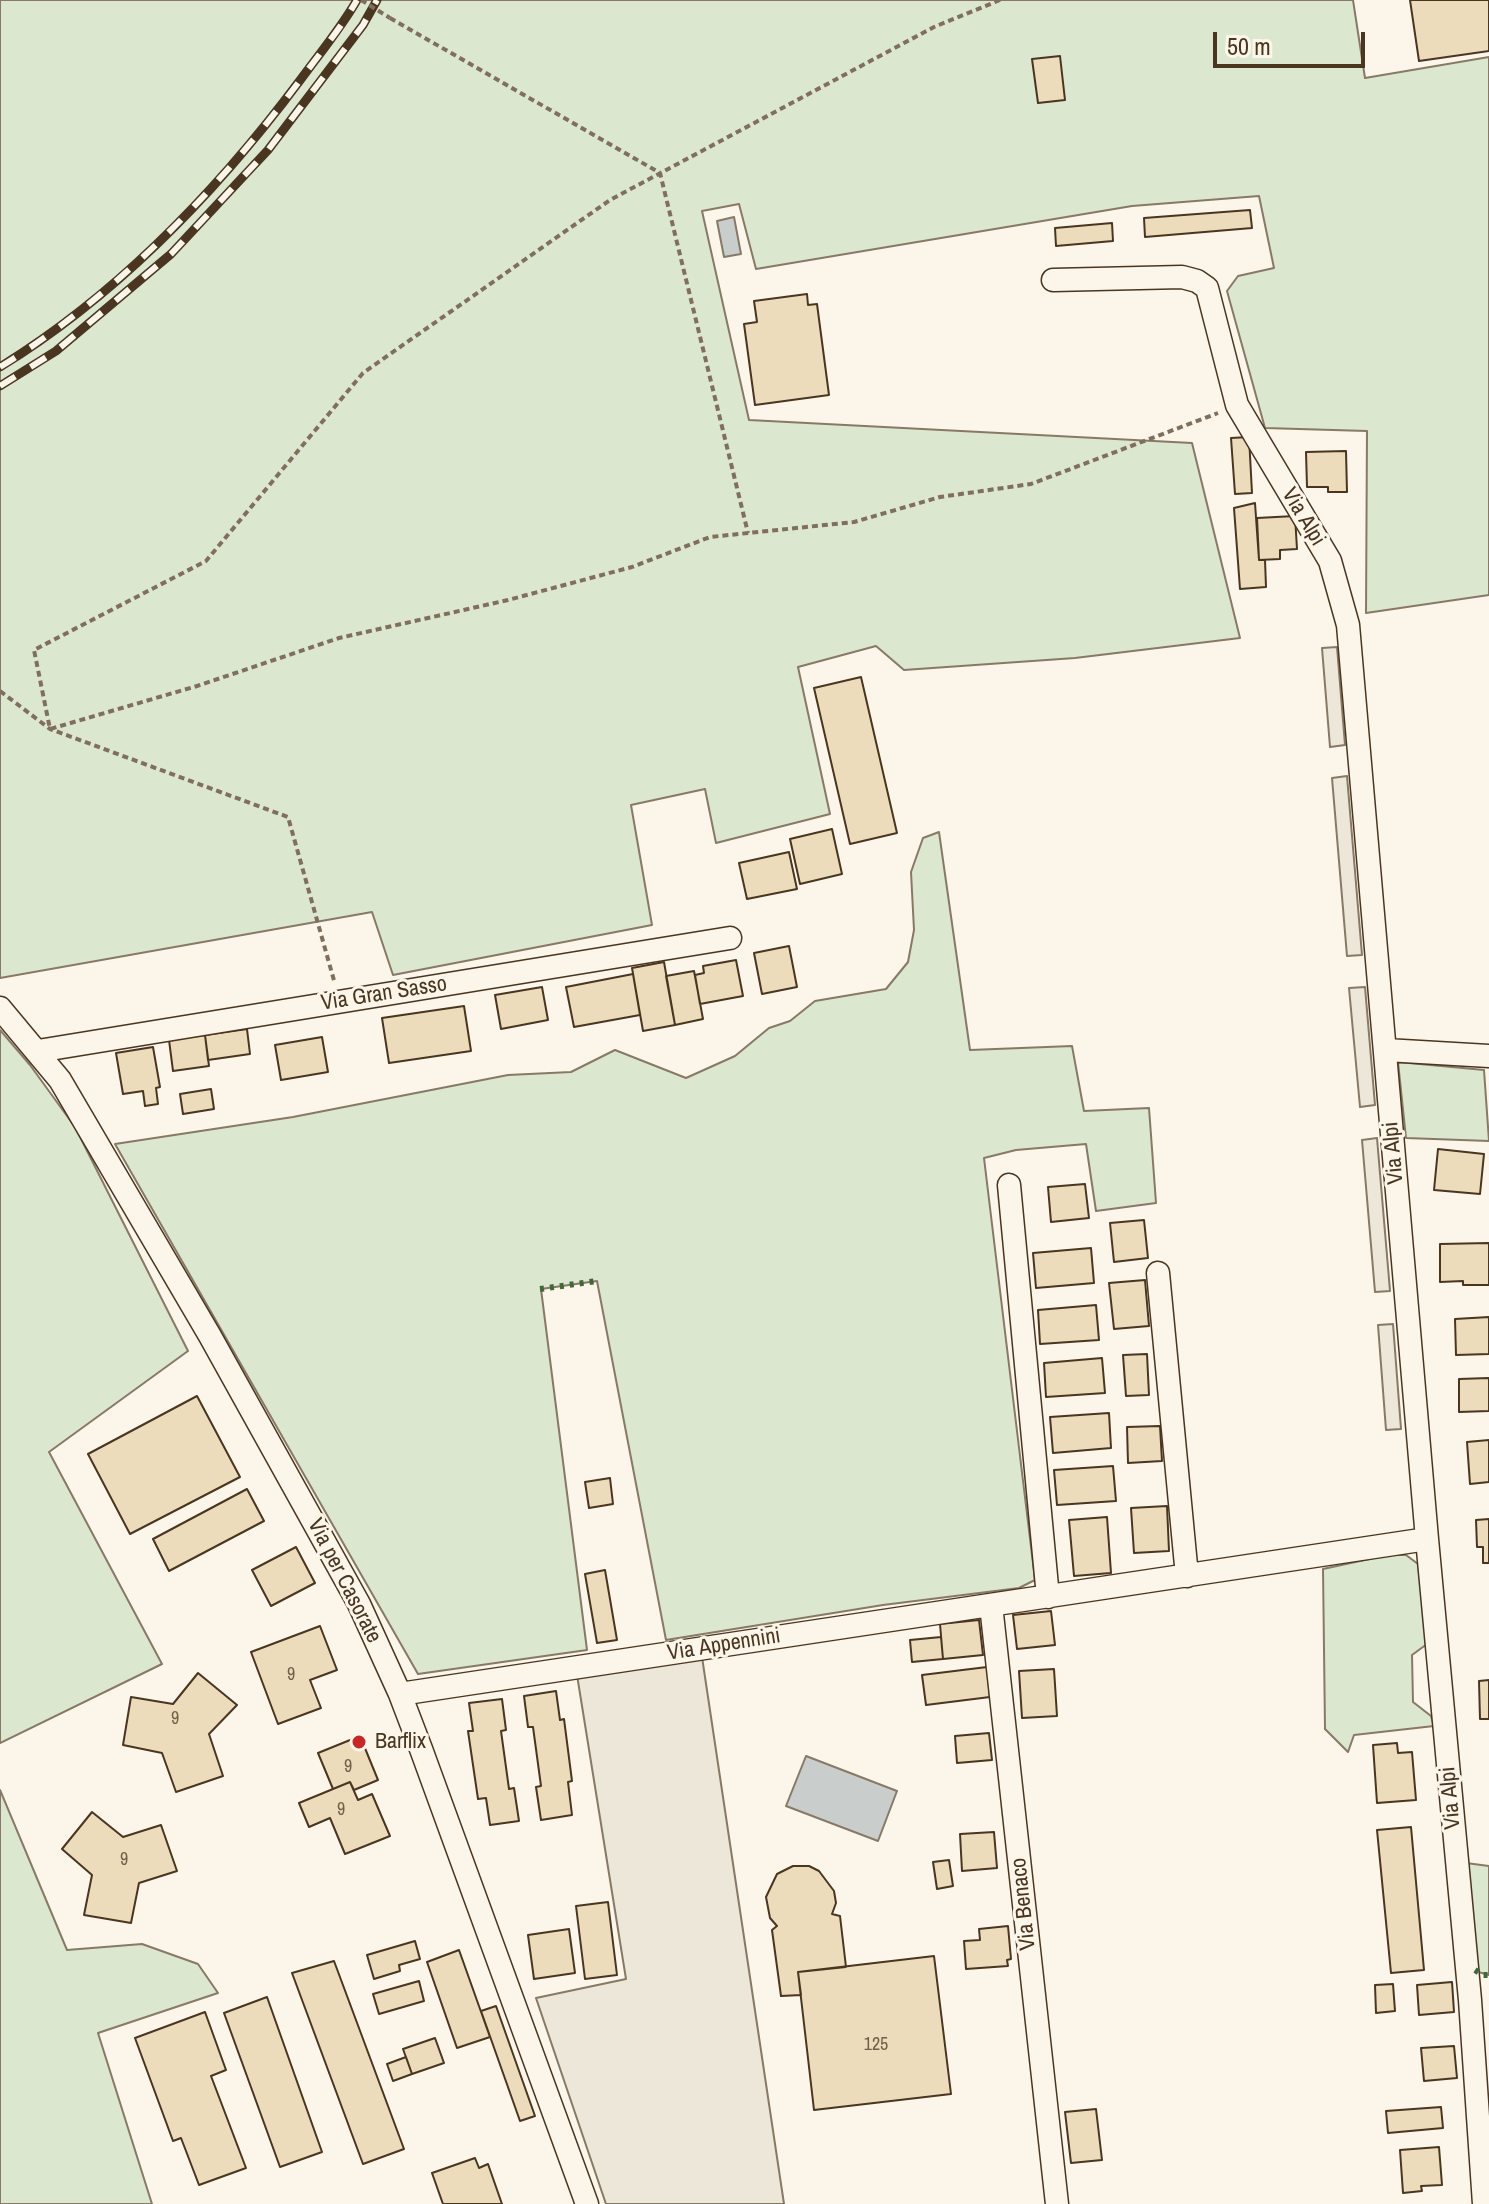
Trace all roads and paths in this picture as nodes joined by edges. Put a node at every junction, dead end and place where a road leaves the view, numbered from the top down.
1 (361, 0) edge
2 (1000, 0) edge
3 (660, 173) junction
4 (1053, 280) dead end
5 (1237, 405) junction
6 (748, 533) junction
7 (0, 691) edge
8 (50, 729) junction
9 (730, 938) dead end
10 (340, 1001) junction
11 (0, 1008) edge
12 (1386, 1050) junction
13 (38, 1051) junction
14 (1489, 1056) edge
15 (1009, 1185) dead end
16 (1158, 1273) dead end
17 (1427, 1539) junction
18 (1187, 1576) junction
19 (1048, 1597) junction
20 (991, 1605) junction
21 (400, 1694) junction
22 (1480, 1997) edge
23 (587, 2204) edge
24 (1057, 2204) edge
25 (1484, 2204) edge

1 - 3 path, bridge
2 - 3 path
3 - 6 path
3 - 8 path
4 - 5 street, Via Alpi
5 - 6 path
5 - 12 street, Via Alpi
6 - 8 path
7 - 8 path
8 - 10 path
9 - 10 street, Via Gran Sasso
10 - 13 street, Via Gran Sasso
11 - 13 street, Via per Casorate
12 - 14 street
12 - 17 street, Via Alpi
13 - 21 street, Via per Casorate
15 - 19 street
16 - 18 street
17 - 18 street, Via Appennini
17 - 22 street, Via Alpi
18 - 19 street, Via Appennini
19 - 20 street, Via Appennini
20 - 21 street, Via Appennini
20 - 24 street, Via Benaco
21 - 23 street, Via per Casorate
22 - 25 street, Via Alpi

